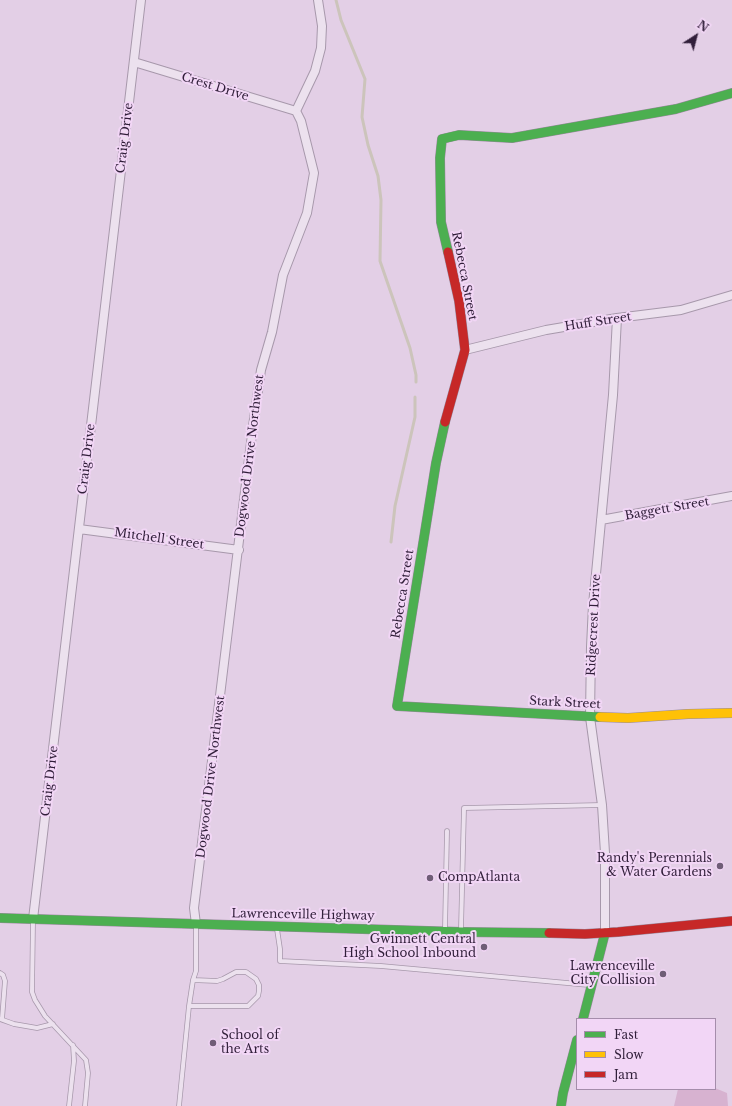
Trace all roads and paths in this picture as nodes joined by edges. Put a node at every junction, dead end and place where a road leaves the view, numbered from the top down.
1 (141, 0) edge
2 (318, 0) edge
3 (134, 62) junction
4 (732, 93) edge
5 (296, 111) junction
6 (732, 295) edge
7 (617, 318) junction
8 (465, 350) junction
9 (732, 496) edge
10 (601, 520) junction
11 (79, 529) junction
12 (238, 550) junction
13 (397, 706) joint
14 (732, 713) edge
15 (590, 717) junction
16 (602, 805) junction
17 (447, 831) dead end
18 (0, 918) edge
19 (33, 919) junction
20 (732, 921) edge
21 (196, 924) junction
22 (276, 926) junction
23 (444, 931) junction
24 (461, 932) junction
25 (606, 932) junction
26 (0, 973) edge
27 (193, 980) junction
28 (593, 986) junction
29 (189, 1006) junction
30 (583, 1018) edge
31 (1, 1019) edge
32 (52, 1024) junction
33 (73, 1045) junction
34 (576, 1046) edge
35 (573, 1066) edge
36 (69, 1106) edge
37 (85, 1106) edge
38 (179, 1106) edge
39 (561, 1106) edge

1 - 3 street, Craig Drive
2 - 5 street
3 - 5 street, Crest Drive
3 - 11 street, Craig Drive
4 - 8 street, Rebecca Street
5 - 12 street, Dogwood Drive Northwest
6 - 7 street, Huff Street
7 - 8 street, Huff Street
7 - 10 street, Ridgecrest Drive
8 - 13 street, Rebecca Street
9 - 10 street, Baggett Street
10 - 15 street, Ridgecrest Drive
11 - 12 street, Mitchell Street
11 - 19 street, Craig Drive
12 - 21 street, Dogwood Drive Northwest
13 - 15 street, Stark Street
14 - 15 street, Stark Street
15 - 16 street, Ridgecrest Drive
16 - 24 lane
16 - 25 street, Ridgecrest Drive
17 - 23 lane
18 - 19 street, Lawrenceville Highway
19 - 21 street, Lawrenceville Highway
19 - 32 lane
20 - 25 street, Lawrenceville Highway
21 - 22 street, Lawrenceville Highway
21 - 27 lane
22 - 23 street, Lawrenceville Highway
22 - 28 lane
23 - 24 street, Lawrenceville Highway
24 - 25 street, Lawrenceville Highway
25 - 28 street
26 - 31 lane
27 - 29 lane
27 - 29 lane
28 - 30 street
29 - 38 lane
31 - 32 lane
32 - 33 lane
33 - 36 lane
33 - 37 lane
34 - 35 street
35 - 39 street

